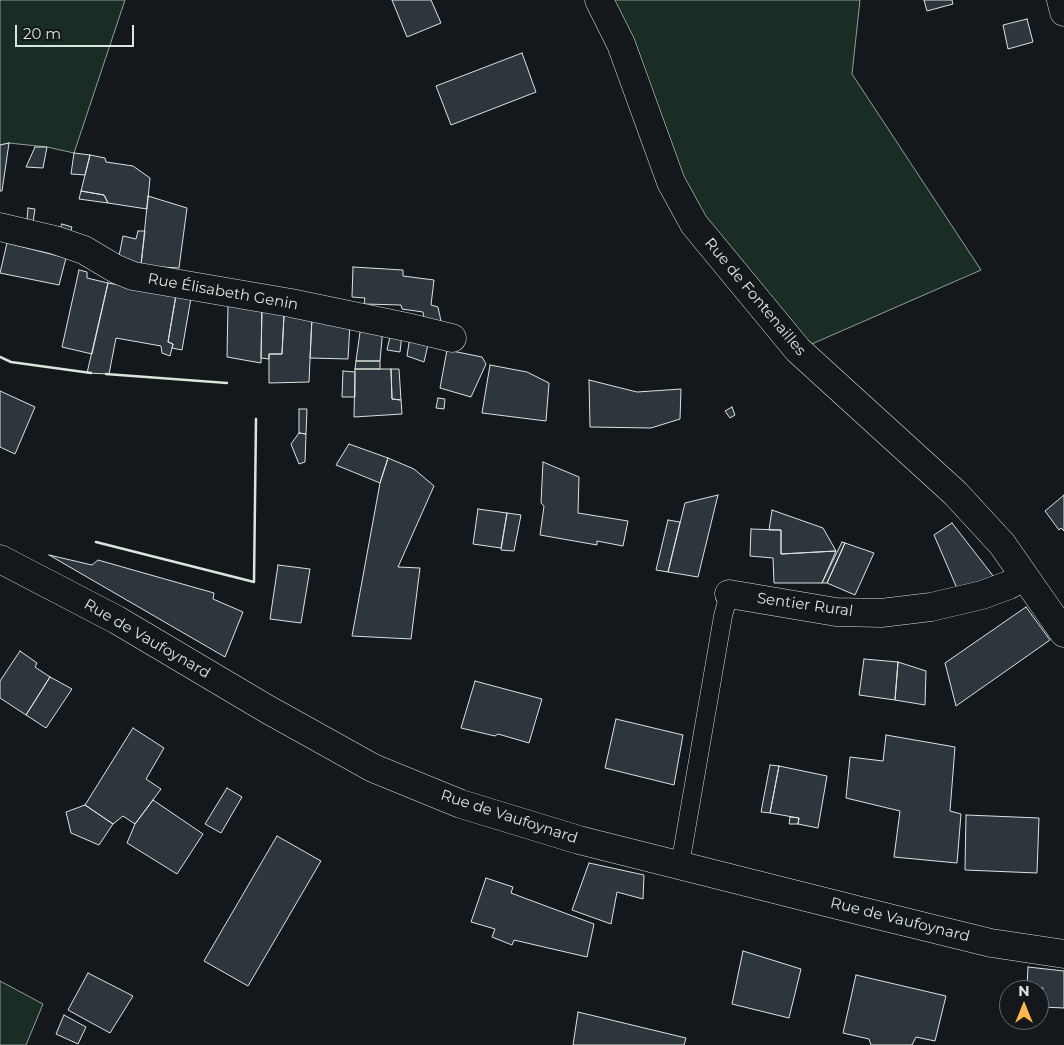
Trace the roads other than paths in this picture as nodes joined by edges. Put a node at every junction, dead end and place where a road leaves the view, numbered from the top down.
1 (599, 0) edge
2 (1060, 0) edge
3 (1064, 12) edge
4 (0, 226) edge
5 (452, 338) dead end
6 (0, 559) edge
7 (1024, 576) junction
8 (730, 594) joint
9 (1064, 633) edge
10 (680, 865) junction
11 (1064, 954) edge

1 - 7 street, Rue de Fontenailles
2 - 3 street
4 - 5 street, Rue Élisabeth Genin
6 - 10 street, Rue de Vaufoynard
7 - 8 street, Sentier Rural
7 - 9 street, Rue de Fontenailles
8 - 10 lane
10 - 11 street, Rue de Vaufoynard

